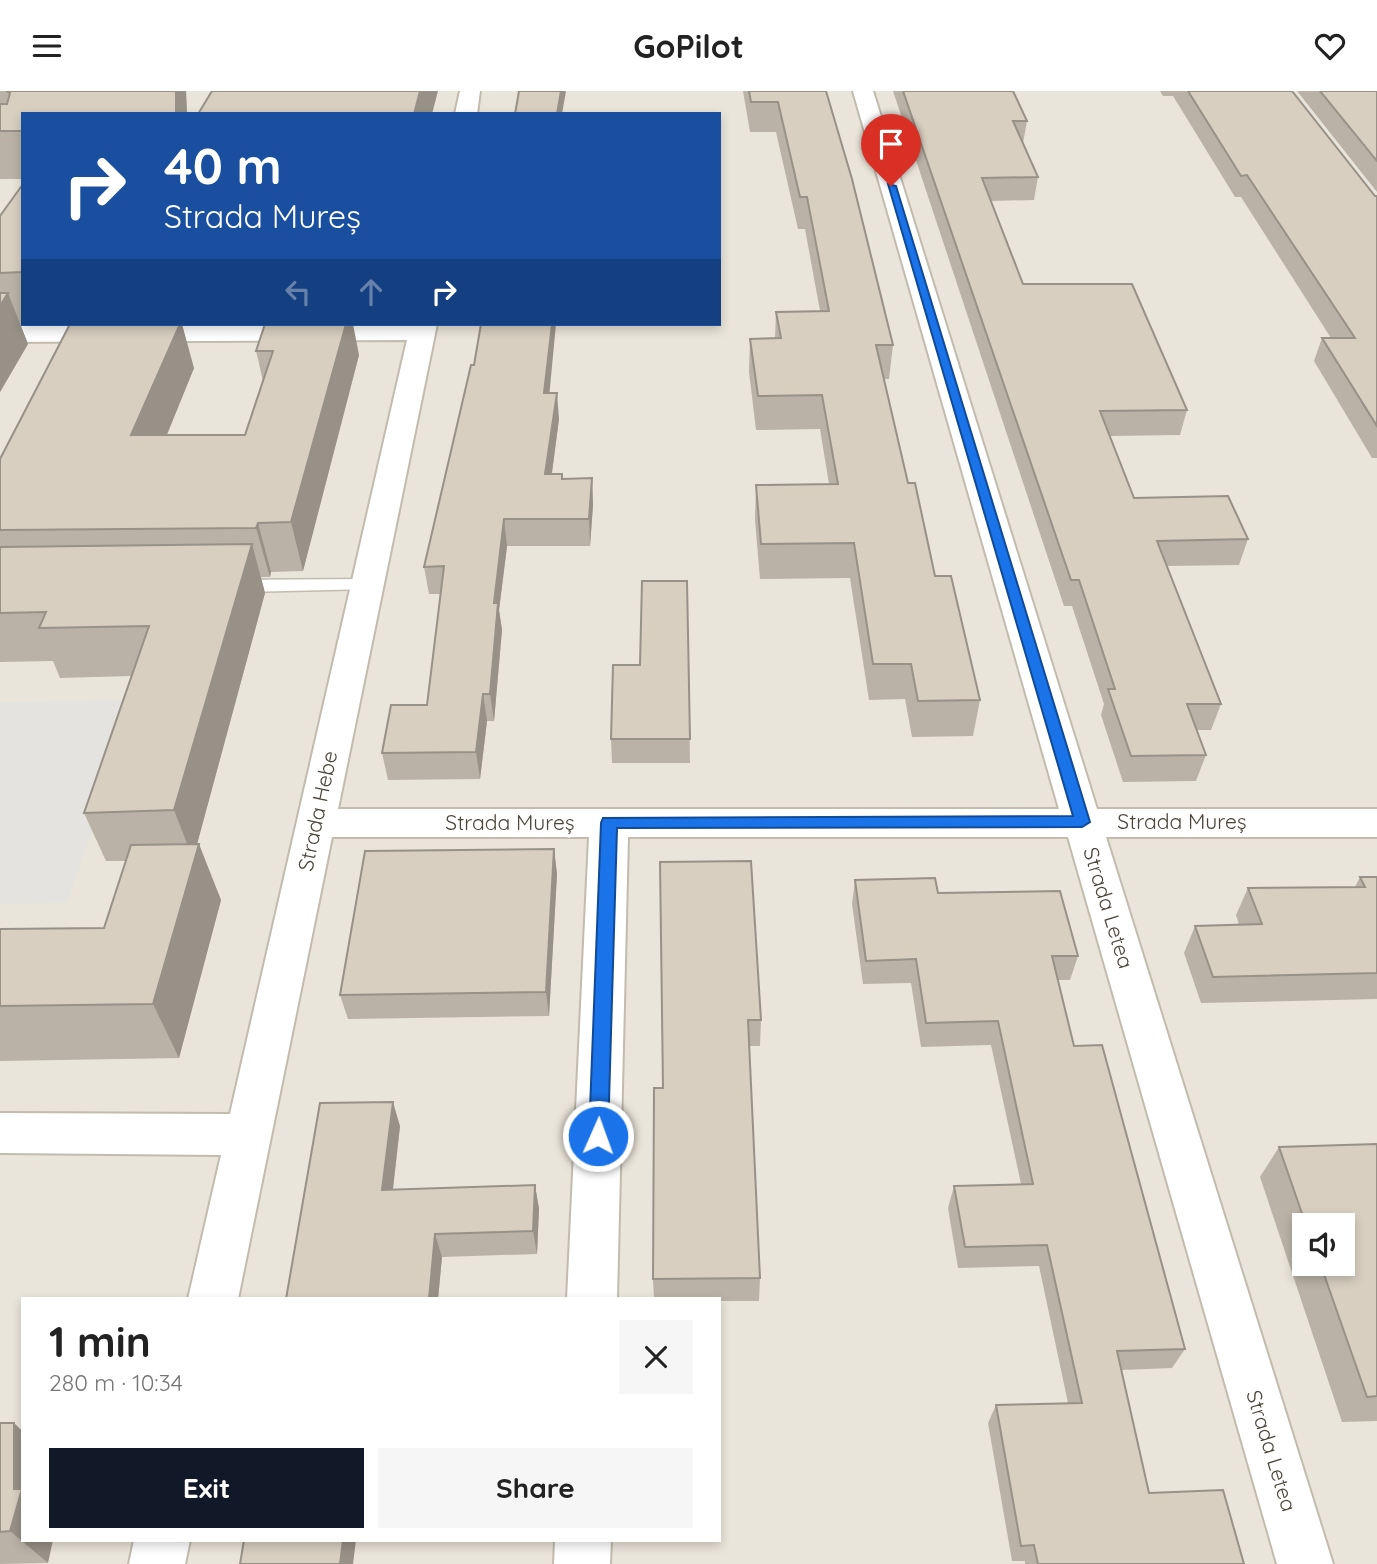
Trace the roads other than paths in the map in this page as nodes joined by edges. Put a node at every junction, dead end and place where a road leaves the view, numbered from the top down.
1 (470, 91) edge
2 (863, 91) edge
3 (466, 112) edge
4 (423, 328) edge
5 (0, 334) edge
6 (65, 334) edge
7 (367, 585) junction
8 (218, 586) edge
9 (1082, 822) junction
10 (315, 823) junction
11 (609, 823) junction
12 (1377, 823) edge
13 (0, 1133) edge
14 (247, 1135) junction
15 (213, 1297) edge
16 (592, 1297) edge
17 (162, 1542) edge
18 (583, 1542) edge
19 (157, 1564) edge
20 (582, 1564) edge
21 (1305, 1564) edge

1 - 3 street
2 - 9 street, Strada Letea
4 - 6 street
4 - 7 street, Strada Hebe
5 - 6 street
7 - 8 lane
7 - 10 street, Strada Hebe
9 - 11 street, Strada Mureș
9 - 12 street, Strada Mureș
9 - 21 street, Strada Letea
10 - 11 street, Strada Mureș
10 - 14 street, Strada Hebe
11 - 16 street
13 - 14 street
14 - 15 street, Strada Hebe
17 - 19 street
18 - 20 street

